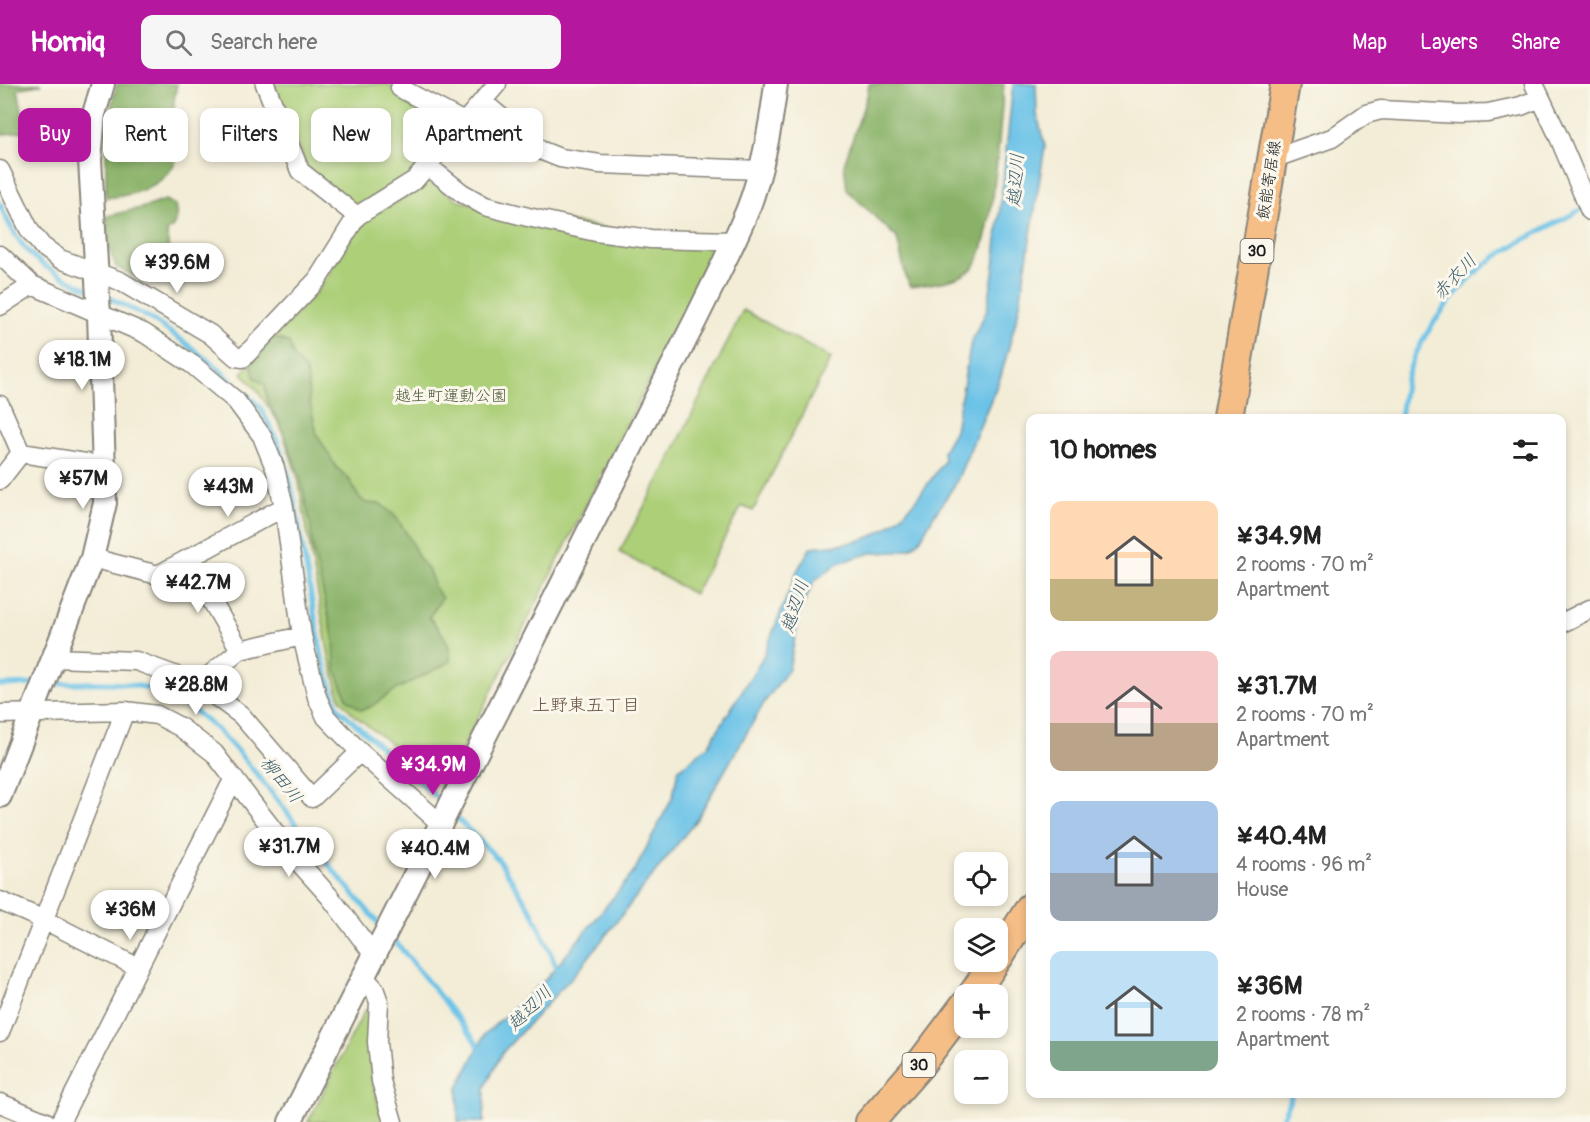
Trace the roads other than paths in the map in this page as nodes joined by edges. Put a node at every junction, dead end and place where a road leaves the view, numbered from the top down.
1 (103, 84) edge
2 (265, 84) edge
3 (402, 84) edge
4 (776, 84) edge
5 (1285, 84) edge
6 (489, 89) edge
7 (1537, 91) edge
8 (438, 108) edge
9 (475, 108) edge
10 (1272, 159) junction
11 (431, 162) edge
12 (428, 166) junction
13 (0, 170) edge
14 (760, 170) junction
15 (1590, 211) edge
16 (357, 216) junction
17 (734, 241) junction
18 (0, 255) edge
19 (32, 285) junction
20 (98, 294) junction
21 (0, 306) edge
22 (0, 405) edge
23 (1229, 414) edge
24 (21, 453) junction
25 (105, 466) junction
26 (0, 480) edge
27 (284, 507) junction
28 (92, 558) junction
29 (188, 560) junction
30 (1590, 609) edge
31 (1566, 621) edge
32 (302, 636) junction
33 (240, 650) junction
34 (51, 665) junction
35 (199, 684) junction
36 (34, 707) junction
37 (125, 711) junction
38 (0, 714) edge
39 (360, 752) junction
40 (234, 778) junction
41 (0, 796) edge
42 (442, 822) junction
43 (0, 901) edge
44 (1026, 918) edge
45 (42, 920) junction
46 (1008, 943) edge
47 (376, 951) junction
48 (137, 967) junction
49 (363, 976) junction
50 (954, 1019) edge
51 (0, 1032) edge
52 (0, 1103) edge
53 (45, 1122) edge
54 (60, 1122) edge
55 (290, 1122) edge
56 (393, 1122) edge
57 (870, 1122) edge

1 - 20 street
2 - 16 street
3 - 8 street
4 - 14 street
5 - 10 main road, 飯能寄居線 / 30
6 - 9 street
6 - 14 street
7 - 10 street
7 - 15 street
10 - 23 main road, 飯能寄居線 / 30
11 - 12 street
12 - 16 street
12 - 17 street
13 - 20 street
14 - 17 street
16 - 20 street
17 - 42 street
18 - 19 street
19 - 20 street
19 - 21 street
20 - 25 street
20 - 27 street
22 - 24 street
24 - 25 street
24 - 26 street
25 - 28 street
27 - 29 street
27 - 32 street
28 - 29 street
28 - 34 street
29 - 33 street
30 - 31 street
32 - 33 street
32 - 39 street
33 - 35 street
34 - 35 street
34 - 36 street
35 - 39 street
36 - 37 street
36 - 38 street
36 - 41 street
37 - 40 street
37 - 45 street
39 - 42 street
40 - 47 street
40 - 48 street
42 - 47 street
43 - 45 street
44 - 46 main road
45 - 48 street
45 - 51 street
47 - 49 street
48 - 54 street
49 - 55 street
49 - 56 street
50 - 57 main road, 30
52 - 53 street

